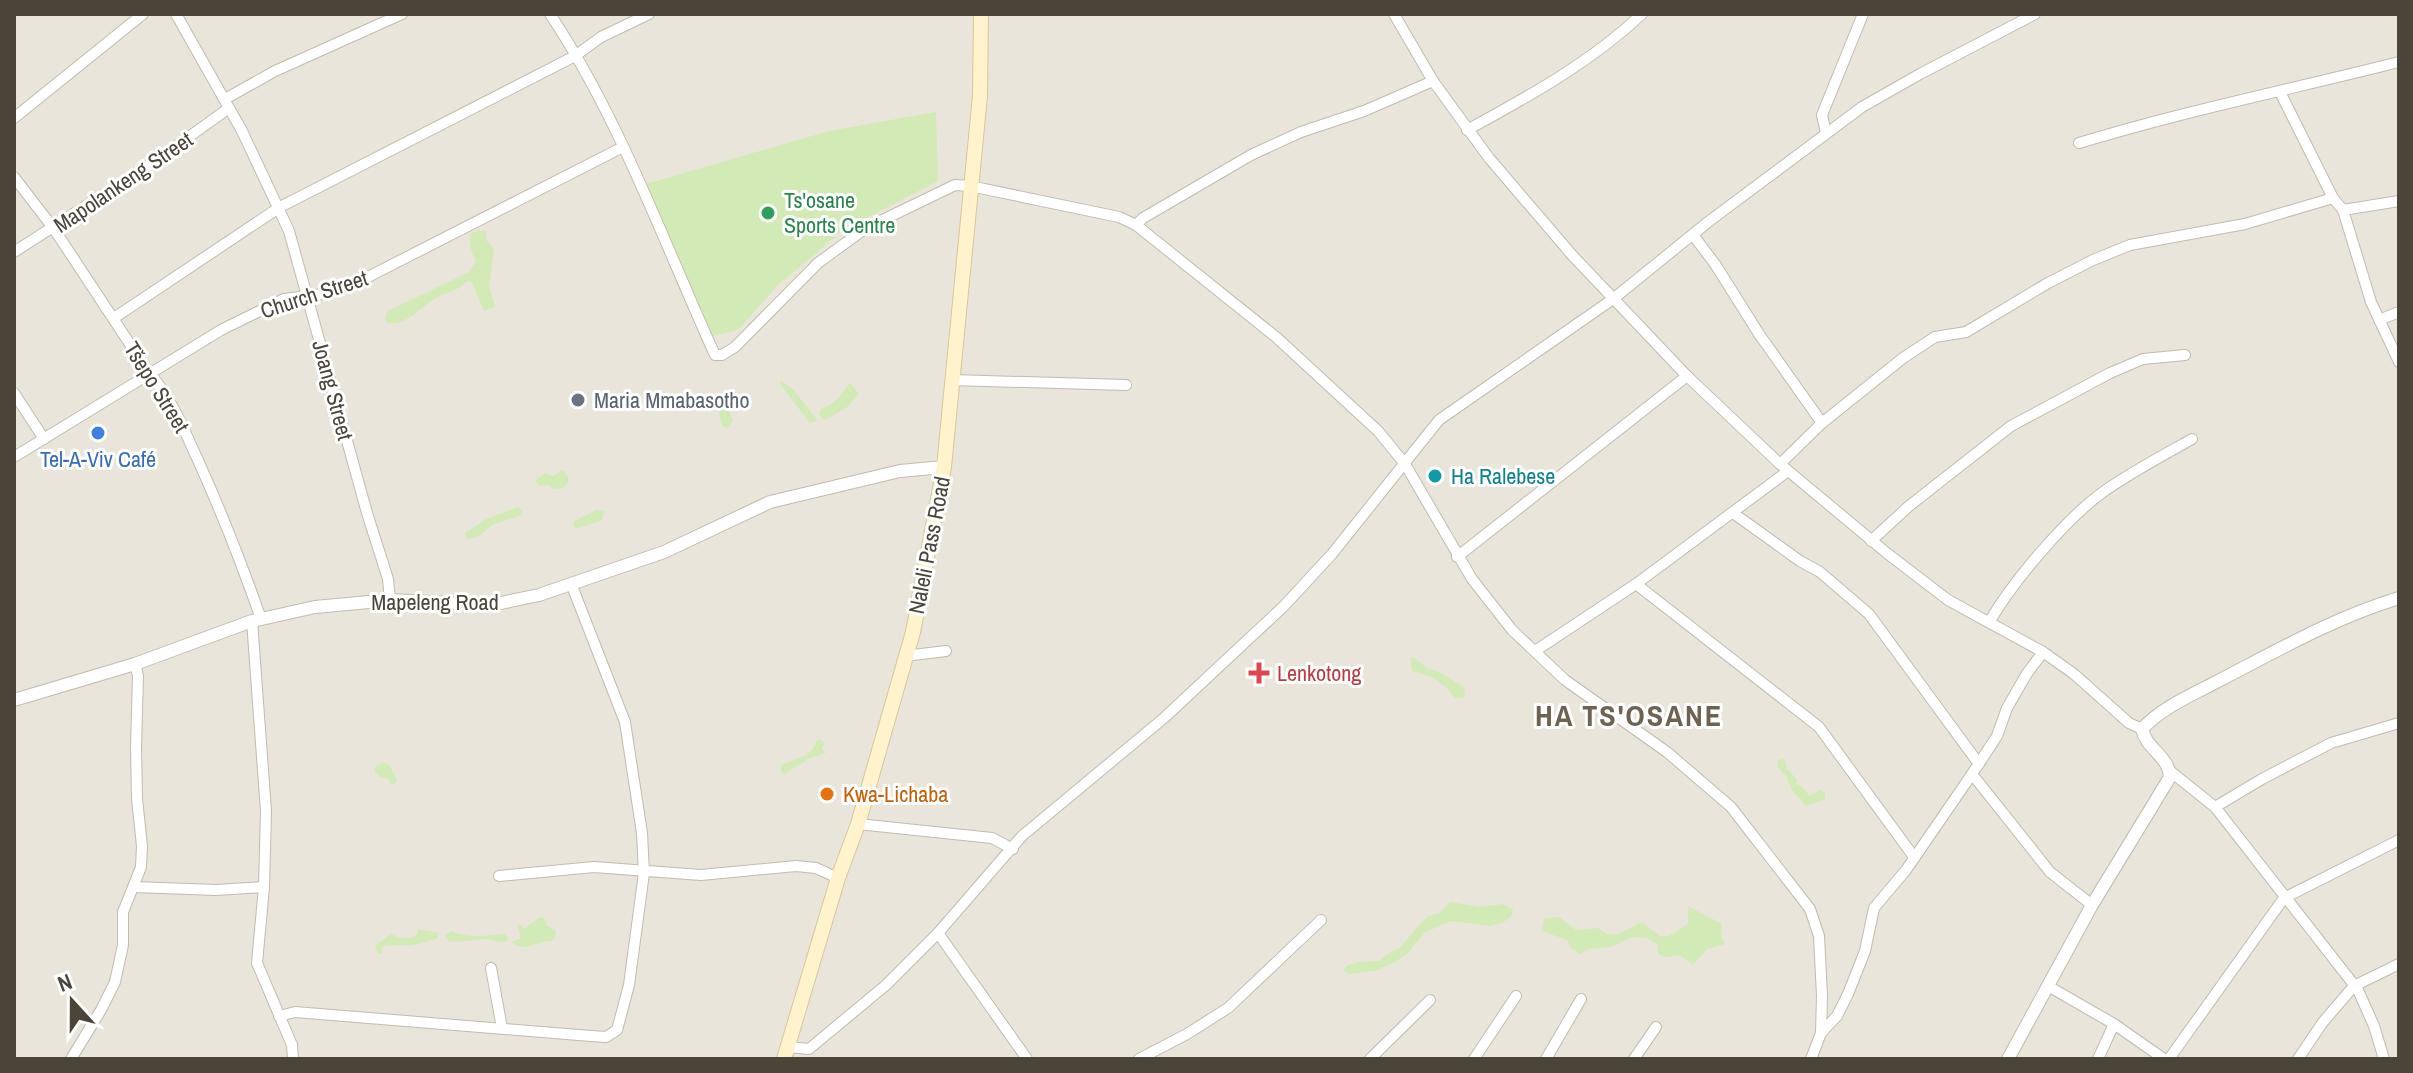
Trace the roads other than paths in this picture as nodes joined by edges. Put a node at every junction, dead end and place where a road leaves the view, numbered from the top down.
1 (143, 14) edge
2 (176, 14) edge
3 (402, 14) edge
4 (550, 14) edge
5 (649, 14) edge
6 (981, 14) edge
7 (1394, 14) edge
8 (1642, 14) edge
9 (1863, 14) edge
10 (2035, 14) edge
11 (575, 56) junction
12 (2399, 62) edge
13 (1433, 81) junction
14 (2280, 92) junction
15 (227, 104) junction
16 (14, 118) edge
17 (1467, 130) junction
18 (1826, 133) junction
19 (2079, 143) dead end
20 (623, 147) junction
21 (14, 177) edge
22 (970, 186) junction
23 (2333, 198) junction
24 (2399, 201) edge
25 (280, 207) junction
26 (2343, 210) junction
27 (1136, 225) junction
28 (54, 229) junction
29 (1693, 235) junction
30 (14, 252) edge
31 (307, 296) junction
32 (1613, 299) junction
33 (2399, 312) edge
34 (114, 318) junction
35 (2379, 320) junction
36 (2185, 355) dead end
37 (2399, 362) edge
38 (149, 373) junction
39 (1687, 376) junction
40 (951, 380) junction
41 (1126, 385) dead end
42 (14, 393) edge
43 (1822, 423) junction
44 (44, 439) junction
45 (2192, 439) dead end
46 (14, 457) edge
47 (1405, 464) junction
48 (944, 467) junction
49 (1784, 467) junction
50 (1733, 513) junction
51 (1871, 541) junction
52 (1457, 557) junction
53 (1636, 584) junction
54 (572, 586) junction
55 (2399, 598) edge
56 (390, 600) junction
57 (256, 620) junction
58 (1990, 621) junction
59 (946, 651) dead end
60 (1535, 651) junction
61 (2043, 652) junction
62 (905, 656) junction
63 (135, 664) junction
64 (14, 700) edge
65 (2399, 723) edge
66 (2142, 729) junction
67 (1979, 764) junction
68 (2170, 771) junction
69 (1972, 774) junction
70 (2215, 807) junction
71 (858, 824) junction
72 (2399, 840) edge
73 (1013, 849) junction
74 (1914, 857) junction
75 (644, 873) junction
76 (499, 876) dead end
77 (838, 878) junction
78 (134, 887) junction
79 (264, 887) junction
80 (2284, 898) junction
81 (2092, 905) junction
82 (1321, 920) dead end
83 (938, 933) junction
84 (2399, 964) edge
85 (491, 968) dead end
86 (2048, 986) junction
87 (2354, 986) junction
88 (1516, 996) dead end
89 (1581, 999) dead end
90 (1430, 1000) dead end
91 (279, 1016) junction
92 (2114, 1024) junction
93 (1656, 1027) dead end
94 (502, 1028) junction
95 (1821, 1033) junction
96 (786, 1053) edge
97 (2381, 1057) edge
98 (71, 1059) edge
99 (293, 1059) edge
100 (1027, 1059) edge
101 (1139, 1059) edge
102 (1370, 1059) edge
103 (1474, 1059) edge
104 (1546, 1059) edge
105 (1634, 1059) edge
106 (1811, 1059) edge
107 (2008, 1059) edge
108 (2098, 1059) edge
109 (2167, 1059) edge
110 (2298, 1059) edge

1 - 16 street
2 - 15 street, Joang Street
3 - 15 street, Mapolankeng Street
4 - 11 street
5 - 11 street
6 - 22 main road, Naleli Pass Road
7 - 13 street
8 - 17 street
9 - 18 street
10 - 18 street
11 - 20 street
11 - 25 street
12 - 14 street
13 - 17 street
13 - 27 street
14 - 19 street
14 - 23 street
15 - 25 street, Joang Street
15 - 28 street, Mapolankeng Street
17 - 32 street
18 - 29 street
20 - 22 street
20 - 31 street, Church Street
21 - 28 street, Tšepo Street
22 - 27 street
22 - 40 main road, Naleli Pass Road
23 - 26 street
23 - 43 street
24 - 26 street
25 - 31 street, Joang Street
25 - 34 street
26 - 35 street
27 - 47 street
28 - 30 street, Mapolankeng Street
28 - 34 street, Tšepo Street
29 - 32 street
29 - 43 street
31 - 38 street, Church Street
31 - 56 street, Joang Street
32 - 39 street
32 - 47 street
33 - 35 street
34 - 38 street, Tšepo Street
35 - 37 street
36 - 51 street
38 - 44 street, Church Street
38 - 57 street, Tšepo Street
39 - 49 street
39 - 52 street
40 - 41 street
40 - 48 main road, Naleli Pass Road
42 - 44 street
43 - 49 street
44 - 46 street, Church Street
45 - 58 street
47 - 52 street
47 - 73 street
48 - 54 street, Mapeleng Road
48 - 62 main road, Naleli Pass Road
49 - 50 street
49 - 51 street
50 - 53 street
50 - 67 street
51 - 58 street
52 - 60 street
53 - 60 street
53 - 74 street
54 - 56 street, Mapeleng Road
54 - 75 street
55 - 66 street
56 - 57 street, Mapeleng Road
57 - 63 street, Mapeleng Road
57 - 79 street, Tšepo Street
58 - 61 street
59 - 62 street
60 - 95 street
61 - 66 street
61 - 67 street
62 - 71 main road, Naleli Pass Road
63 - 64 street, Mapeleng Road
63 - 78 street
65 - 70 street
66 - 68 street
67 - 69 street
68 - 70 street
68 - 81 street
69 - 74 street
69 - 81 street
70 - 80 street
71 - 73 street
71 - 77 main road, Naleli Pass Road
72 - 80 street
73 - 83 street
74 - 95 street
75 - 76 street
75 - 77 street
75 - 94 street
77 - 96 main road, Naleli Pass Road
78 - 79 street
78 - 98 street
79 - 91 street, Tšepo Street
80 - 87 street
80 - 109 street
81 - 86 street
82 - 101 street
83 - 96 street
83 - 100 street
84 - 87 street
85 - 94 street
86 - 92 street
86 - 107 street
87 - 97 street
87 - 110 street
88 - 103 street
89 - 104 street
90 - 102 street
91 - 94 street
91 - 99 street, Tšepo Street
92 - 108 street
92 - 109 street
93 - 105 street
95 - 106 street

